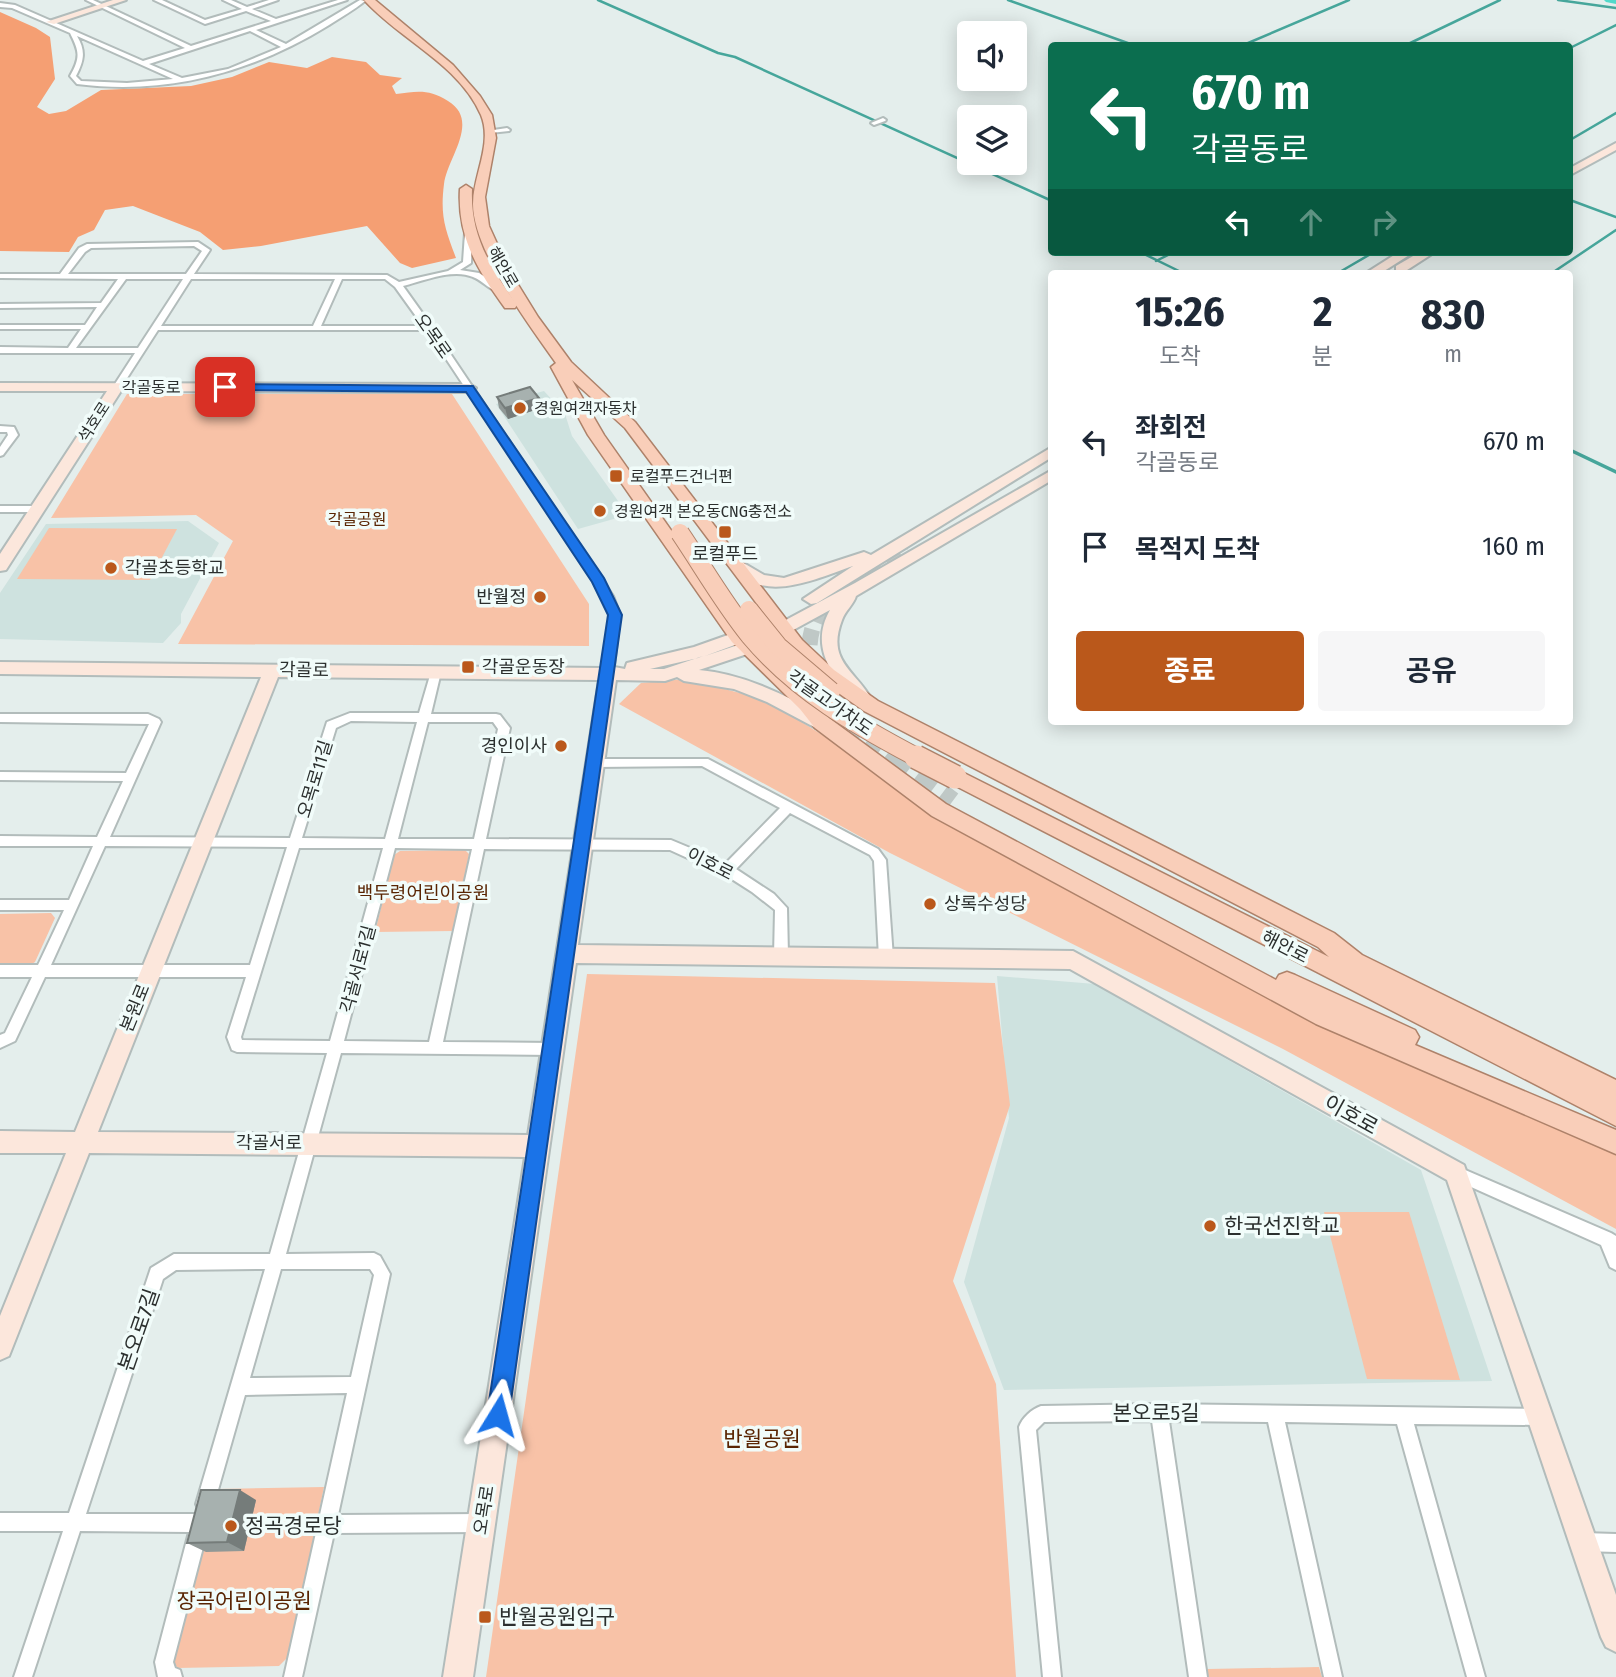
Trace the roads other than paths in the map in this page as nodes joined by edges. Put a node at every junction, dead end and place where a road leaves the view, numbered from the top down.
1 (89, 0) edge
2 (122, 0) edge
3 (157, 0) edge
4 (226, 0) edge
5 (275, 0) edge
6 (344, 0) edge
7 (369, 2) edge
8 (17, 4) edge
9 (0, 5) edge
10 (101, 6) junction
11 (246, 9) junction
12 (275, 21) junction
13 (51, 22) junction
14 (67, 28) junction
15 (250, 29) junction
16 (287, 47) junction
17 (190, 48) junction
18 (144, 63) junction
19 (181, 80) junction
20 (883, 120) dead end
21 (874, 123) dead end
22 (507, 130) dead end
23 (489, 131) junction
24 (1616, 135) edge
25 (1616, 146) edge
26 (1573, 159) edge
27 (1573, 170) edge
28 (468, 235) junction
29 (1401, 256) edge
30 (1422, 256) edge
31 (1377, 270) edge
32 (1398, 270) edge
33 (445, 274) junction
34 (0, 276) edge
35 (62, 276) junction
36 (123, 276) junction
37 (188, 276) junction
38 (340, 276) junction
39 (398, 285) junction
40 (499, 290) junction
41 (102, 305) junction
42 (0, 306) edge
43 (0, 327) edge
44 (87, 327) junction
45 (156, 328) junction
46 (316, 328) junction
47 (429, 328) junction
48 (0, 350) edge
49 (70, 351) junction
50 (140, 351) junction
51 (561, 365) junction
52 (0, 387) edge
53 (117, 387) junction
54 (469, 388) junction
55 (0, 429) edge
56 (0, 453) edge
57 (1048, 454) edge
58 (1048, 462) edge
59 (1048, 476) edge
60 (0, 509) edge
61 (37, 509) junction
62 (687, 531) joint
63 (901, 547) junction
64 (735, 563) junction
65 (0, 566) edge
66 (861, 587) junction
67 (761, 597) junction
68 (719, 611) junction
69 (779, 622) junction
70 (743, 643) junction
71 (0, 668) edge
72 (272, 670) junction
73 (436, 672) junction
74 (609, 672) junction
75 (665, 675) junction
76 (871, 706) junction
77 (0, 718) edge
78 (424, 718) junction
79 (822, 723) junction
80 (595, 763) junction
81 (958, 773) junction
82 (0, 776) edge
83 (131, 777) junction
84 (952, 802) tunnel mouth
85 (789, 806) junction
86 (0, 841) edge
87 (102, 841) junction
88 (201, 842) junction
89 (295, 843) junction
90 (392, 844) junction
91 (478, 844) junction
92 (583, 845) junction
93 (726, 871) junction
94 (0, 905) edge
95 (73, 905) junction
96 (567, 954) junction
97 (781, 956) junction
98 (886, 958) junction
99 (1352, 959) junction
100 (0, 971) edge
101 (42, 971) junction
102 (150, 971) junction
103 (255, 971) junction
104 (0, 1042) edge
105 (336, 1046) junction
106 (435, 1047) junction
107 (553, 1049) junction
108 (1616, 1092) edge
109 (1616, 1115) edge
110 (1616, 1129) edge
111 (0, 1142) edge
112 (81, 1142) junction
113 (1616, 1142) edge
114 (310, 1143) junction
115 (538, 1146) junction
116 (1456, 1173) junction
117 (1611, 1241) edge
118 (277, 1261) junction
119 (1616, 1262) edge
120 (0, 1347) edge
121 (359, 1385) junction
122 (238, 1387) junction
123 (1159, 1412) junction
124 (1275, 1413) junction
125 (1403, 1415) junction
126 (1540, 1417) junction
127 (0, 1522) edge
128 (74, 1522) junction
129 (200, 1523) junction
130 (482, 1523) junction
131 (329, 1524) junction
132 (1584, 1542) junction
133 (1616, 1543) edge
134 (1616, 1637) edge
135 (23, 1677) edge
136 (173, 1677) edge
137 (293, 1677) edge
138 (458, 1677) edge
139 (1052, 1677) edge
140 (1198, 1677) edge
141 (1333, 1677) edge
142 (1476, 1677) edge

1 - 10 street
2 - 10 street
3 - 11 street
4 - 11 street
5 - 11 street
6 - 12 street
7 - 16 street
7 - 23 main road, 해안로
7 - 28 main road, 해안로
8 - 9 street
8 - 13 street
10 - 13 street
10 - 17 street
11 - 12 street
12 - 15 street
13 - 14 street
14 - 18 street
14 - 19 street
15 - 16 street
15 - 17 street
16 - 19 street
17 - 18 street
18 - 19 street
20 - 21 street
22 - 23 street
23 - 51 main road, 해안로
24 - 26 street
25 - 27 street
28 - 33 street
28 - 40 main road, 해안로
29 - 31 street
30 - 32 street
33 - 39 street
33 - 40 street
34 - 35 street
35 - 36 street
35 - 37 street
36 - 37 street
36 - 41 street
37 - 38 street
37 - 45 street, 석호로
38 - 39 street
38 - 46 street
39 - 47 street, 오목로
40 - 51 main road, 해안로
41 - 42 street
41 - 44 street
43 - 44 street
44 - 49 street
45 - 46 street
45 - 50 street, 석호로
46 - 47 street
47 - 54 street, 오목로
48 - 49 street
49 - 50 street
50 - 53 street, 석호로
51 - 62 main road, 해안로
51 - 64 main road
51 - 68 main road
52 - 53 street, 각골동로
53 - 54 street, 각골동로
53 - 61 street, 석호로
54 - 74 street, 오목로
55 - 56 street
57 - 63 street
58 - 63 street
59 - 66 street
60 - 61 street
61 - 65 street, 석호로
62 - 81 main road, 각골고가차도, bridge
63 - 64 street
63 - 69 street
64 - 67 main road
66 - 69 street
66 - 76 street
67 - 68 main road
67 - 69 main road
68 - 70 main road
69 - 70 street
69 - 76 main road
70 - 74 street, 각골로
70 - 75 street, 각골로
70 - 79 main road
71 - 72 street, 각골로
72 - 73 street, 각골로
72 - 88 street, 본원로
73 - 74 street, 각골로
73 - 78 street, 각골서로1길
74 - 75 street, 각골로
74 - 80 street, 오목로
75 - 79 street
76 - 99 main road
77 - 83 street
78 - 89 street, 오목로11길
78 - 90 street, 각골서로1길
78 - 91 street, 오목로11길
79 - 113 main road
80 - 85 street
80 - 92 street, 오목로
81 - 99 main road, 해안로
81 - 109 main road, 해안로
82 - 83 street
83 - 87 street
84 - 110 main road
85 - 93 street
85 - 98 street
86 - 87 street, 이호로
87 - 88 street, 이호로
87 - 95 street
88 - 89 street, 이호로
88 - 102 street, 본원로
89 - 90 street, 이호로
89 - 103 street, 오목로11길
90 - 91 street, 이호로
90 - 105 street, 각골서로1길
91 - 92 street, 이호로
91 - 106 street, 오목로11길
92 - 93 street, 이호로
92 - 96 street, 오목로
93 - 97 street, 이호로
94 - 95 street
95 - 101 street
96 - 97 street, 이호로
96 - 107 street, 오목로
97 - 98 street, 이호로
98 - 116 street, 이호로
99 - 108 main road, 해안로
100 - 101 street
101 - 102 street
101 - 104 street
102 - 103 street
102 - 112 street, 본원로
103 - 105 street, 오목로11길
105 - 106 street, 오목로11길
105 - 114 street, 각골서로1길
106 - 107 street, 오목로11길
107 - 115 street, 오목로
111 - 112 street, 각골서로
112 - 114 street, 각골서로
112 - 120 street, 본원로
114 - 115 street, 각골서로
114 - 118 street, 각골서로1길
115 - 130 street, 오목로
116 - 117 street
116 - 126 street
117 - 119 street
118 - 121 street, 본오로7길
118 - 122 street, 각골서로1길
118 - 128 street, 본오로7길
121 - 122 street
121 - 131 street, 본오로7길
122 - 129 street
123 - 124 street, 본오로5길
123 - 139 street, 본오로5길
123 - 140 street
124 - 125 street, 본오로5길
124 - 141 street
125 - 126 street, 본오로5길
125 - 142 street
126 - 132 street
127 - 128 street
128 - 129 street
128 - 135 street, 본오로7길
129 - 136 street
130 - 131 street
130 - 138 street, 오목로
131 - 137 street, 본오로7길
132 - 133 street
132 - 134 street

